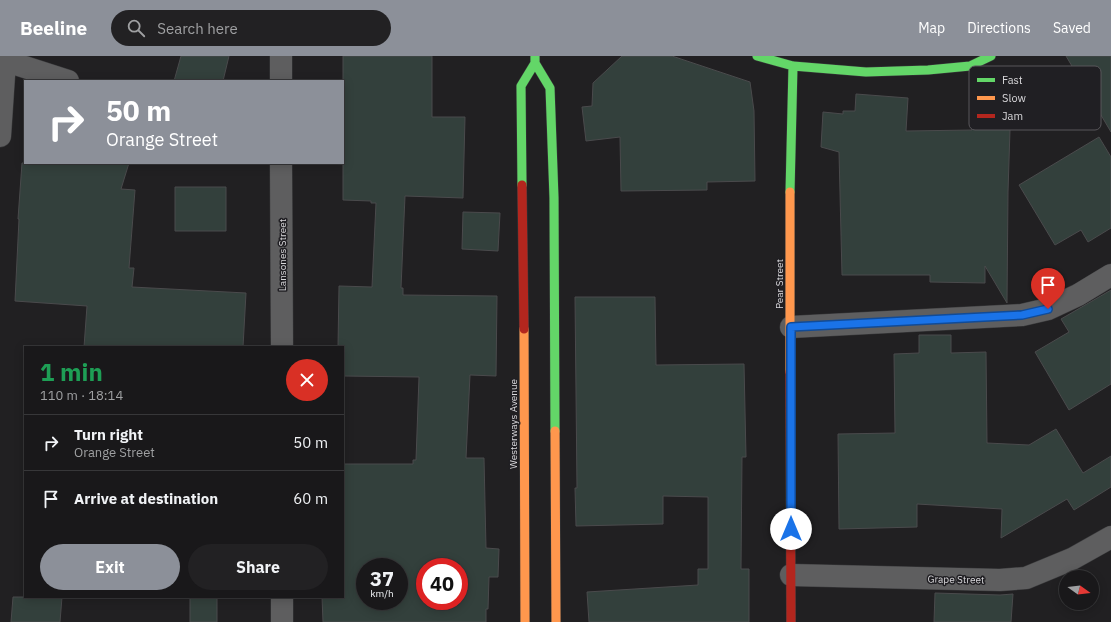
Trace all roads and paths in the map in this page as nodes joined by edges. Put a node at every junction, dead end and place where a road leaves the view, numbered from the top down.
1 (281, 56) edge
2 (757, 56) edge
3 (990, 56) edge
4 (2, 60) edge
5 (535, 60) edge
6 (794, 66) junction
7 (969, 66) edge
8 (970, 66) edge
9 (65, 80) edge
10 (281, 80) edge
11 (0, 136) edge
12 (281, 164) edge
13 (1111, 275) edge
14 (791, 327) junction
15 (282, 346) edge
16 (1111, 537) edge
17 (791, 575) junction
18 (282, 598) edge
19 (282, 622) edge
20 (525, 622) edge
21 (556, 622) edge
22 (791, 622) edge

1 - 10 street
2 - 6 street
3 - 8 street
4 - 9 street
4 - 11 street
5 - 20 street, Westerways Avenue
5 - 21 street, Westerways Avenue
6 - 7 street
6 - 14 street, Pear Street
12 - 15 street, Lansones Street
13 - 14 street
14 - 17 street, Pear Street
16 - 17 street, Grape Street
17 - 22 street, Pear Street
18 - 19 street

